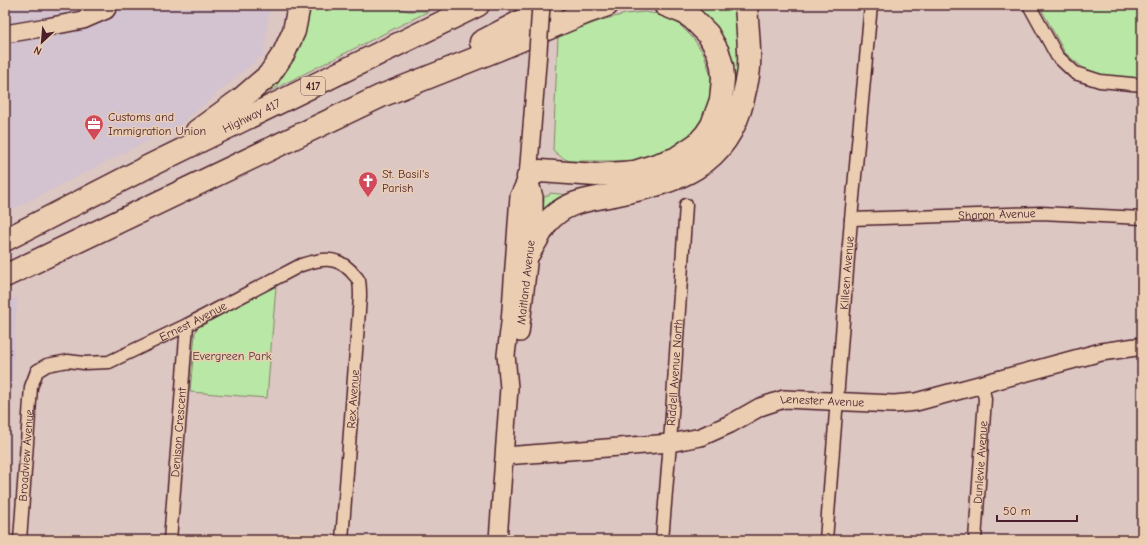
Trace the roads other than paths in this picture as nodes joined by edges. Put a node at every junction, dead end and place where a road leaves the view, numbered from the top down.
1 (110, 5) edge
2 (299, 5) edge
3 (478, 5) edge
4 (542, 5) edge
5 (552, 5) edge
6 (607, 5) edge
7 (665, 5) edge
8 (746, 5) edge
9 (871, 5) edge
10 (1029, 5) edge
11 (5, 34) edge
12 (1142, 85) edge
13 (381, 96) junction
14 (149, 166) junction
15 (528, 177) junction
16 (648, 188) junction
17 (686, 205) dead end
18 (1142, 218) edge
19 (851, 219) junction
20 (5, 240) edge
21 (530, 253) junction
22 (344, 264) joint
23 (5, 276) edge
24 (187, 325) junction
25 (1142, 347) edge
26 (37, 371) joint
27 (982, 385) junction
28 (509, 388) junction
29 (837, 400) junction
30 (670, 443) junction
31 (505, 456) junction
32 (20, 540) edge
33 (170, 540) edge
34 (342, 540) edge
35 (498, 540) edge
36 (662, 540) edge
37 (826, 540) edge
38 (975, 540) edge

1 - 11 street
2 - 14 highway
3 - 14 highway, Highway 417 / 417
4 - 15 street, Maitland Avenue, bridge
5 - 13 highway
6 - 13 highway
7 - 15 highway
8 - 16 highway
9 - 19 street, Killeen Avenue
10 - 12 street
13 - 23 highway
14 - 20 highway, Highway 417 / 417
15 - 16 highway
15 - 21 street, Maitland Avenue
15 - 28 street, Maitland Avenue
16 - 21 highway
17 - 30 street, Riddell Avenue North
18 - 19 street, Sharon Avenue
19 - 29 street, Killeen Avenue
21 - 28 street, Maitland Avenue
22 - 24 street, Ernest Avenue
22 - 34 street, Rex Avenue
24 - 26 street, Ernest Avenue
24 - 33 street, Denison Crescent
25 - 27 street, Lenester Avenue
26 - 32 street, Broadview Avenue
27 - 29 street, Lenester Avenue
27 - 38 street, Dunlevie Avenue
28 - 31 street, Maitland Avenue
29 - 30 street, Lenester Avenue
29 - 37 street, Killeen Avenue
30 - 31 street, Lenester Avenue
30 - 36 street, Riddell Avenue North
31 - 35 street, Maitland Avenue

